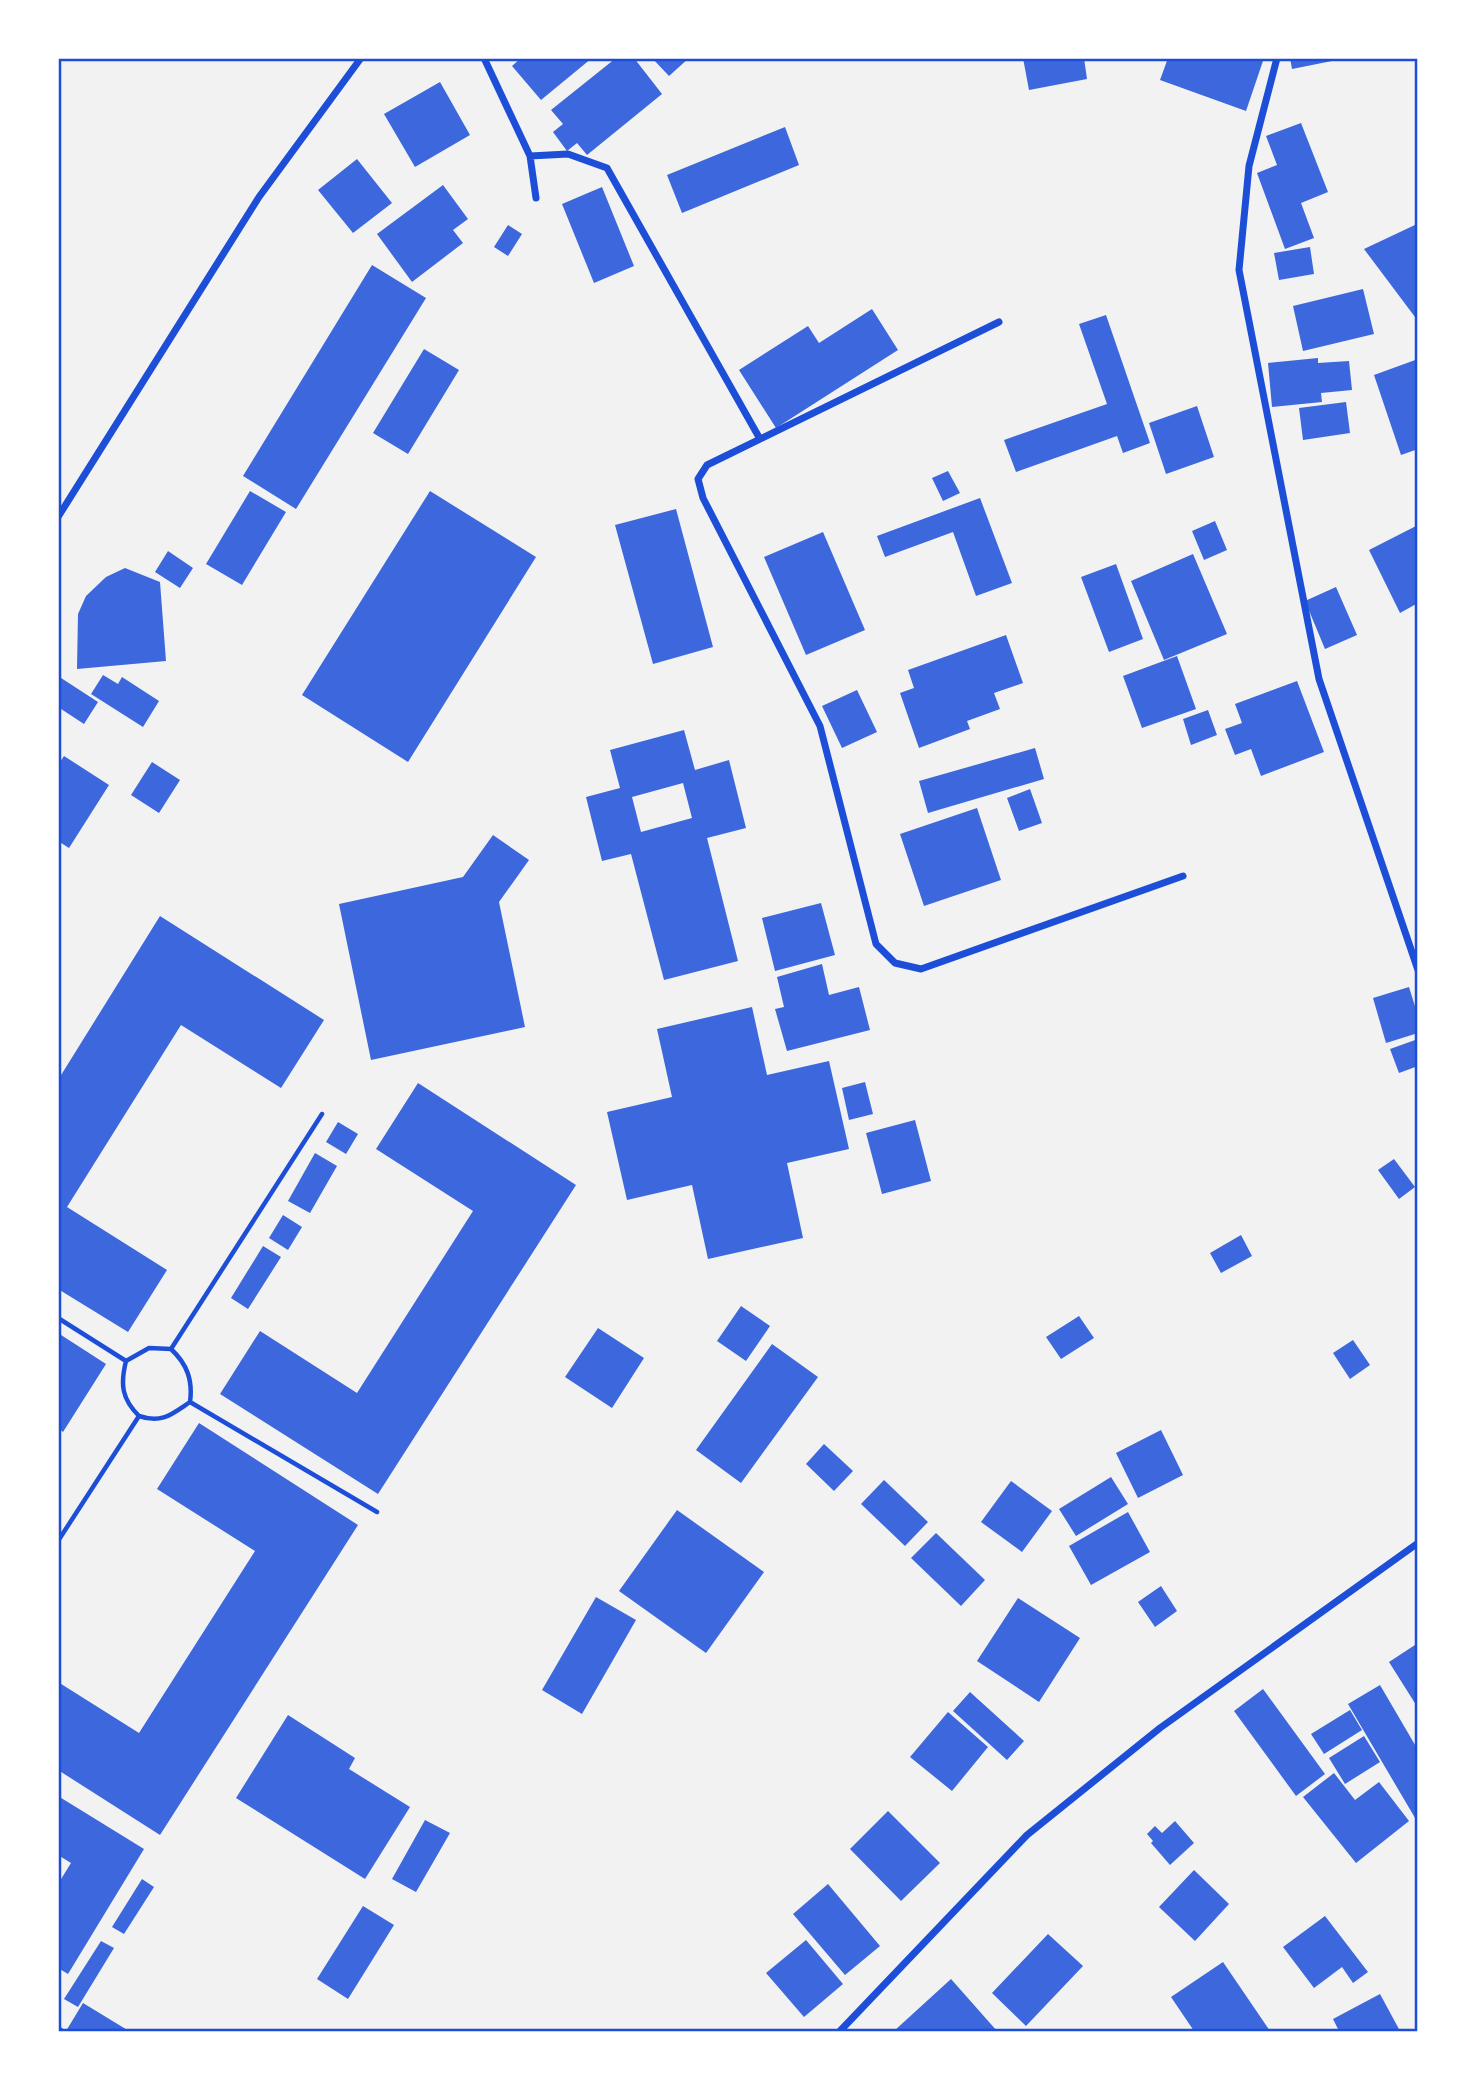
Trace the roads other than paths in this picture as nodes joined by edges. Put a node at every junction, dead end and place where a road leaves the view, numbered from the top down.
1 (361, 58) edge
2 (484, 58) edge
3 (1278, 58) edge
4 (530, 156) junction
5 (536, 198) dead end
6 (999, 322) dead end
7 (760, 439) junction
8 (58, 517) edge
9 (1184, 876) dead end
10 (1418, 970) edge
11 (1418, 1543) edge
12 (840, 2031) edge

1 - 8 street
2 - 4 street
3 - 10 street
4 - 5 street
4 - 7 street
6 - 7 street
7 - 9 street
11 - 12 street

